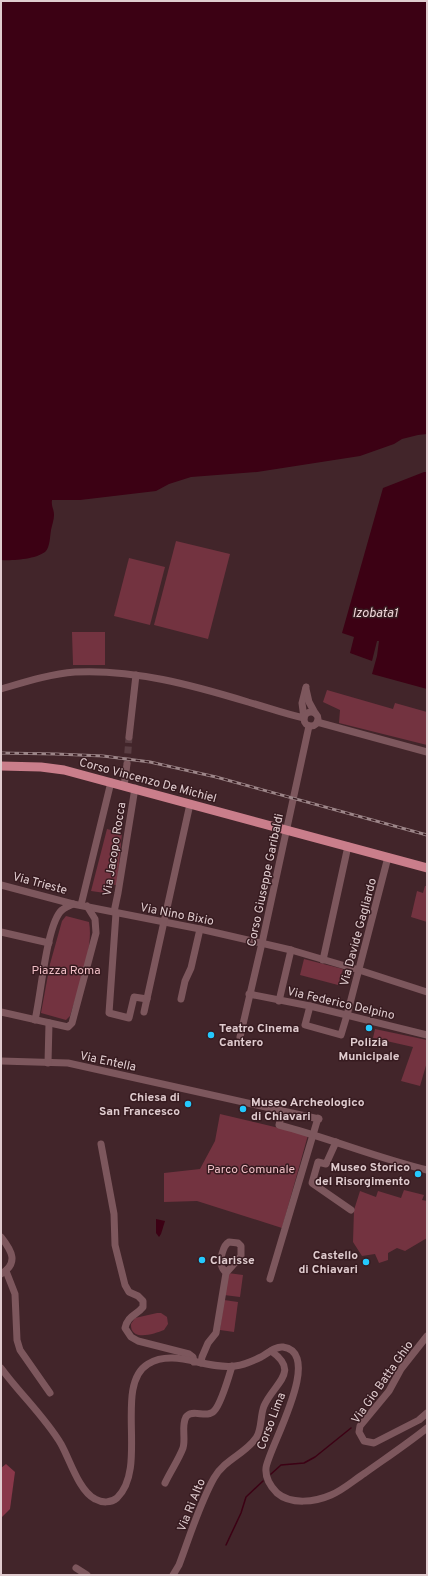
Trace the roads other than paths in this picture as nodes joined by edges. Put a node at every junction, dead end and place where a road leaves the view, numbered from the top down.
1 (136, 675) junction
2 (1, 689) edge
3 (315, 713) junction
4 (304, 718) junction
5 (318, 722) junction
6 (309, 726) junction
7 (130, 737) tunnel mouth
8 (427, 752) edge
9 (127, 764) tunnel mouth
10 (1, 766) edge
11 (111, 782) junction
12 (124, 786) junction
13 (135, 788) junction
14 (190, 804) junction
15 (288, 830) junction
16 (348, 846) junction
17 (388, 857) junction
18 (427, 868) edge
19 (1, 885) edge
20 (73, 904) junction
21 (84, 905) junction
22 (115, 913) junction
23 (165, 922) junction
24 (200, 929) junction
25 (1, 932) edge
26 (49, 943) junction
27 (262, 943) junction
28 (291, 950) junction
29 (323, 960) junction
30 (359, 970) junction
31 (427, 992) edge
32 (249, 994) junction
33 (181, 999) dead end
34 (146, 1000) junction
35 (279, 1001) junction
36 (310, 1006) junction
37 (1, 1012) edge
38 (144, 1012) dead end
39 (347, 1015) junction
40 (35, 1020) junction
41 (49, 1023) junction
42 (427, 1035) edge
43 (240, 1037) dead end
44 (1, 1061) edge
45 (48, 1063) junction
46 (282, 1111) junction
47 (313, 1134) junction
48 (336, 1142) junction
49 (101, 1144) dead end
50 (427, 1170) edge
51 (351, 1210) dead end
52 (1, 1237) edge
53 (4, 1272) edge
54 (226, 1273) dead end
55 (270, 1279) dead end
56 (427, 1336) edge
57 (272, 1351) junction
58 (198, 1362) junction
59 (232, 1366) junction
60 (1, 1368) edge
61 (50, 1393) dead end
62 (427, 1413) edge
63 (427, 1428) edge
64 (165, 1483) dead end
65 (76, 1568) dead end
66 (87, 1575) edge
67 (173, 1575) edge

1 - 2 street
1 - 4 street
1 - 7 street
3 - 4 street
3 - 4 street
3 - 5 street
4 - 6 street
5 - 6 street
5 - 8 street
6 - 15 street, Corso Giuseppe Garibaldi
9 - 12 street, Via Jacopo Rocca
10 - 11 main road, Corso Vincenzo De Michiel
11 - 12 main road, Corso Vincenzo De Michiel
11 - 21 street
12 - 13 main road, Corso Vincenzo De Michiel
13 - 14 main road, Corso Vincenzo De Michiel
13 - 22 street, Via Jacopo Rocca
14 - 15 main road, Corso Vincenzo De Michiel
14 - 23 street
15 - 16 main road, Corso Vincenzo De Michiel
15 - 27 street, Corso Giuseppe Garibaldi
16 - 17 main road, Corso Vincenzo De Michiel
16 - 29 street
17 - 18 main road, Corso Vincenzo De Michiel
17 - 30 street, Via Davide Gagliardo
19 - 20 street, Via Trieste
20 - 21 street
20 - 26 street
21 - 22 street, Via Nino Bixio
21 - 41 street
22 - 23 street, Via Nino Bixio
22 - 34 street, Via Jacopo Rocca
23 - 24 street, Via Nino Bixio
23 - 34 street
24 - 27 street, Via Nino Bixio
24 - 33 street
25 - 26 street
26 - 40 street
27 - 28 street, Via Nino Bixio
27 - 32 street, Corso Giuseppe Garibaldi
28 - 29 street, Via Nino Bixio
28 - 35 street
29 - 30 street, Via Nino Bixio
30 - 31 street, Via Nino Bixio
30 - 39 street, Via Davide Gagliardo
32 - 35 street, Via Federico Delpino
32 - 43 street, Corso Giuseppe Garibaldi
34 - 38 street
35 - 36 street, Via Federico Delpino
36 - 39 street, Via Federico Delpino
36 - 39 street, Via Davide Gagliardo
37 - 40 street
39 - 42 street, Via Federico Delpino
40 - 41 street
41 - 45 street
44 - 45 street, Via Entella
45 - 46 street, Via Entella
46 - 47 street
46 - 47 street, Via Entella
47 - 48 street
47 - 55 street
48 - 50 street
48 - 51 street
49 - 58 street
52 - 53 street
53 - 61 street
54 - 58 street
56 - 62 street, Via Gio Batta Ghio
57 - 59 street, Corso Lima
57 - 63 street, Corso Lima
57 - 67 street, Via Ri Alto
58 - 59 street, Corso Lima
58 - 60 street, Corso Lima
59 - 64 street
65 - 66 street

